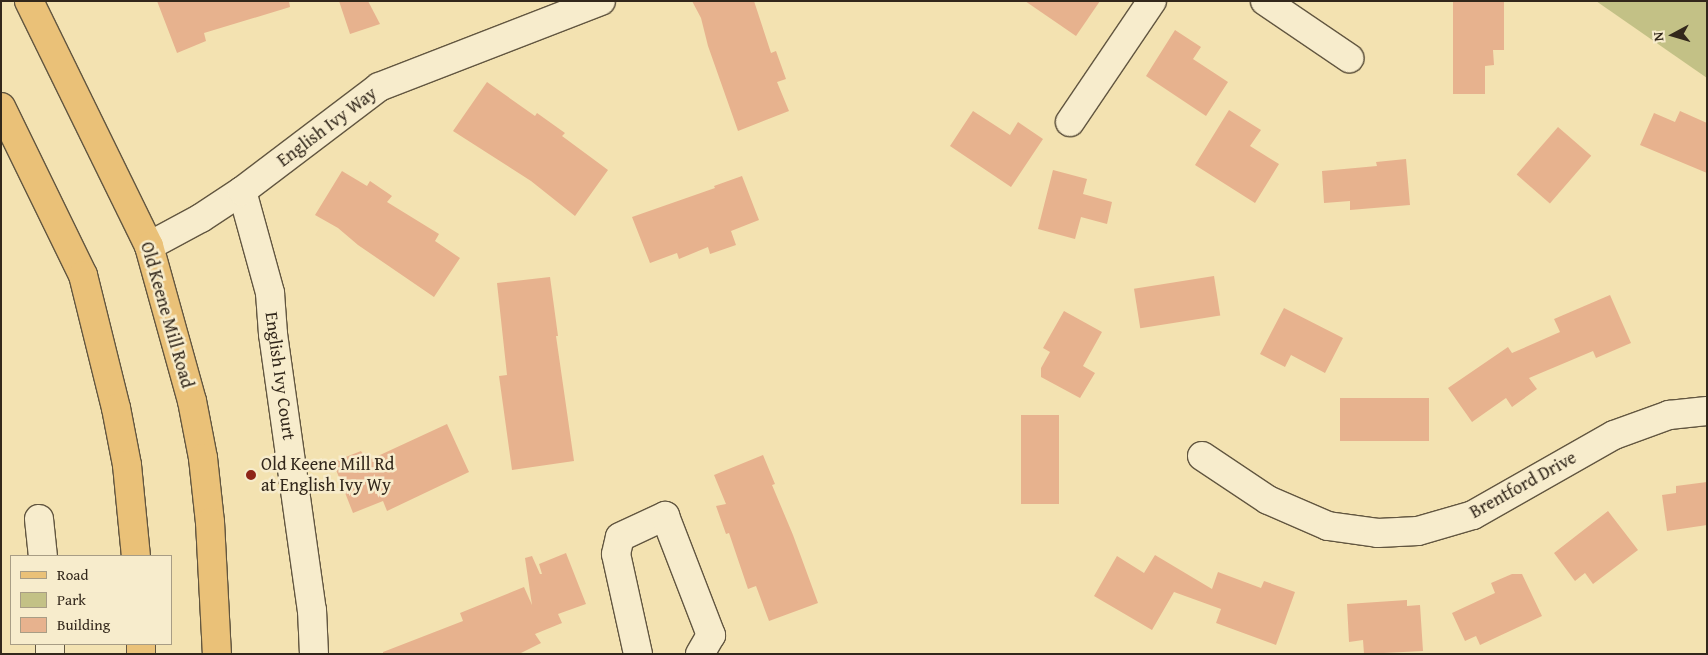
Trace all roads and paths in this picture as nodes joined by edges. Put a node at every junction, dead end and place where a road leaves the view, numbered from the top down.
1 (29, 1) edge
2 (601, 1) edge
3 (1152, 1) edge
4 (1265, 1) edge
5 (1348, 58) dead end
6 (1, 107) edge
7 (1070, 122) dead end
8 (242, 191) junction
9 (149, 246) junction
10 (1707, 411) edge
11 (1202, 456) dead end
12 (38, 519) dead end
13 (43, 555) edge
14 (136, 555) edge
15 (217, 654) edge
16 (314, 654) edge
17 (638, 654) edge
18 (700, 654) edge

1 - 9 main road, Old Keene Mill Road
2 - 8 street, English Ivy Way
3 - 7 street
4 - 5 street
6 - 14 main road
8 - 9 street, English Ivy Way
8 - 16 street, English Ivy Court
9 - 15 main road, Old Keene Mill Road
10 - 11 street, Brentford Drive
12 - 13 street
17 - 18 street

